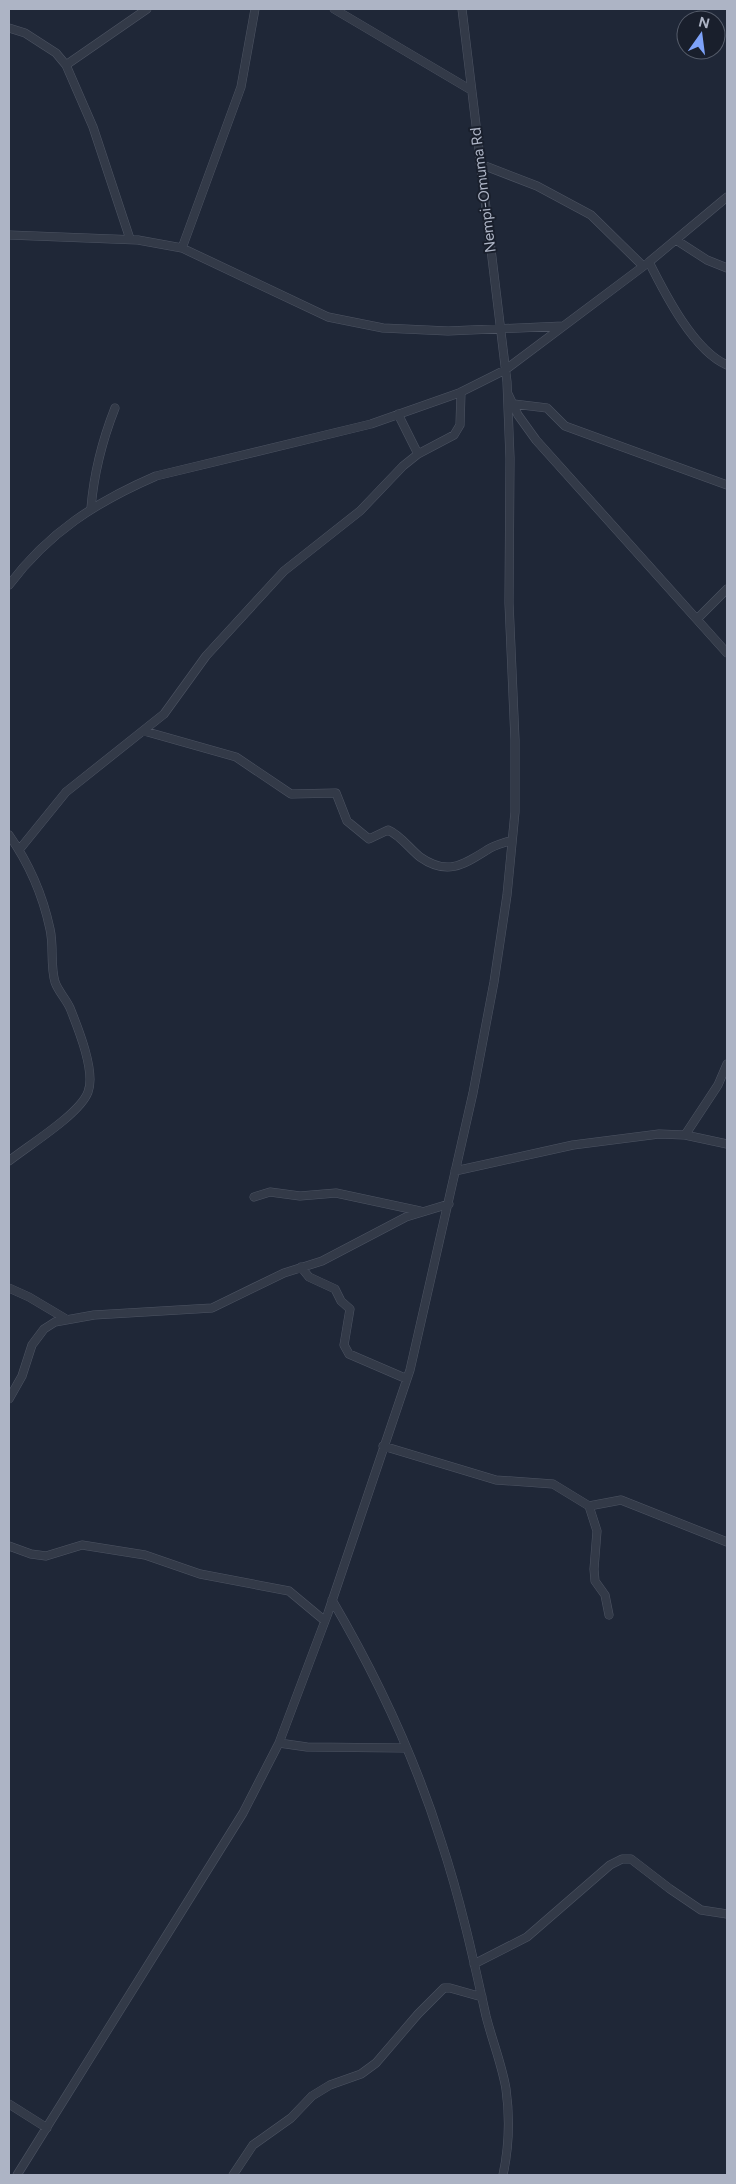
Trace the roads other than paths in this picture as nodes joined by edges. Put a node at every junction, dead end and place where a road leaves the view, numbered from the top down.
1 (147, 9) edge
2 (254, 9) edge
3 (334, 9) edge
4 (462, 9) edge
5 (9, 28) edge
6 (66, 65) junction
7 (471, 90) junction
8 (480, 164) junction
9 (727, 197) edge
10 (9, 235) edge
11 (130, 239) junction
12 (676, 240) junction
13 (182, 248) junction
14 (646, 264) junction
15 (727, 268) edge
16 (563, 326) junction
17 (500, 327) junction
18 (727, 365) edge
19 (505, 370) junction
20 (461, 392) junction
21 (507, 392) junction
22 (514, 404) junction
23 (115, 408) dead end
24 (398, 414) junction
25 (418, 454) junction
26 (727, 485) edge
27 (91, 508) junction
28 (9, 584) edge
29 (727, 589) edge
30 (697, 619) junction
31 (727, 653) edge
32 (144, 732) junction
33 (9, 836) edge
34 (512, 840) junction
35 (19, 850) junction
36 (727, 1064) edge
37 (685, 1135) junction
38 (727, 1144) edge
39 (9, 1161) edge
40 (455, 1171) junction
41 (254, 1196) dead end
42 (449, 1204) junction
43 (420, 1212) junction
44 (301, 1267) junction
45 (9, 1288) edge
46 (66, 1319) junction
47 (407, 1379) junction
48 (9, 1399) edge
49 (383, 1446) junction
50 (589, 1506) junction
51 (727, 1542) edge
52 (9, 1546) edge
53 (332, 1600) junction
54 (609, 1615) dead end
55 (325, 1621) junction
56 (279, 1743) junction
57 (405, 1748) junction
58 (727, 1914) edge
59 (474, 1964) junction
60 (482, 1998) junction
61 (9, 2104) edge
62 (47, 2128) junction
63 (17, 2175) edge
64 (234, 2175) edge
65 (503, 2175) edge

1 - 6 street
2 - 13 street
3 - 7 street
4 - 7 street, Nempi-Omuma Rd
5 - 6 street
6 - 11 street
7 - 8 street, Nempi-Omuma Rd
8 - 14 street
8 - 17 street, Nempi-Omuma Rd
9 - 12 street
10 - 11 street
11 - 13 street
12 - 14 street
12 - 15 street
13 - 17 street
14 - 16 street
14 - 18 street
16 - 17 street
16 - 19 street
17 - 19 street, Nempi-Omuma Rd
19 - 20 street
19 - 21 street, Nempi-Omuma Rd
20 - 24 street
20 - 25 street
21 - 22 street
21 - 34 street, Nempi-Omuma Rd
22 - 26 street
22 - 30 street
23 - 27 street
24 - 25 street
24 - 27 street
25 - 32 street
27 - 28 street
29 - 30 street
30 - 31 street
32 - 34 street
32 - 35 street
33 - 35 street
34 - 40 street, Nempi-Omuma Rd
35 - 39 street
36 - 37 street
37 - 38 street
37 - 40 street
40 - 42 street, Nempi-Omuma Rd
41 - 43 street
42 - 43 street
42 - 47 street, Nempi-Omuma Rd
43 - 44 street
44 - 46 street
44 - 47 street
45 - 46 street
46 - 48 street
47 - 49 street, Nempi-Omuma Rd
49 - 50 street
49 - 53 street, Nempi-Omuma Rd
50 - 51 street
50 - 54 street
52 - 55 street
53 - 55 street, Nempi-Omuma Rd
53 - 57 street
55 - 56 street, Nempi-Omuma Rd
56 - 57 street
56 - 62 street, Nempi-Omuma Rd
57 - 59 street
58 - 59 street
59 - 60 street
60 - 64 street
60 - 65 street
61 - 62 street
62 - 63 street, Nempi-Omuma Rd

